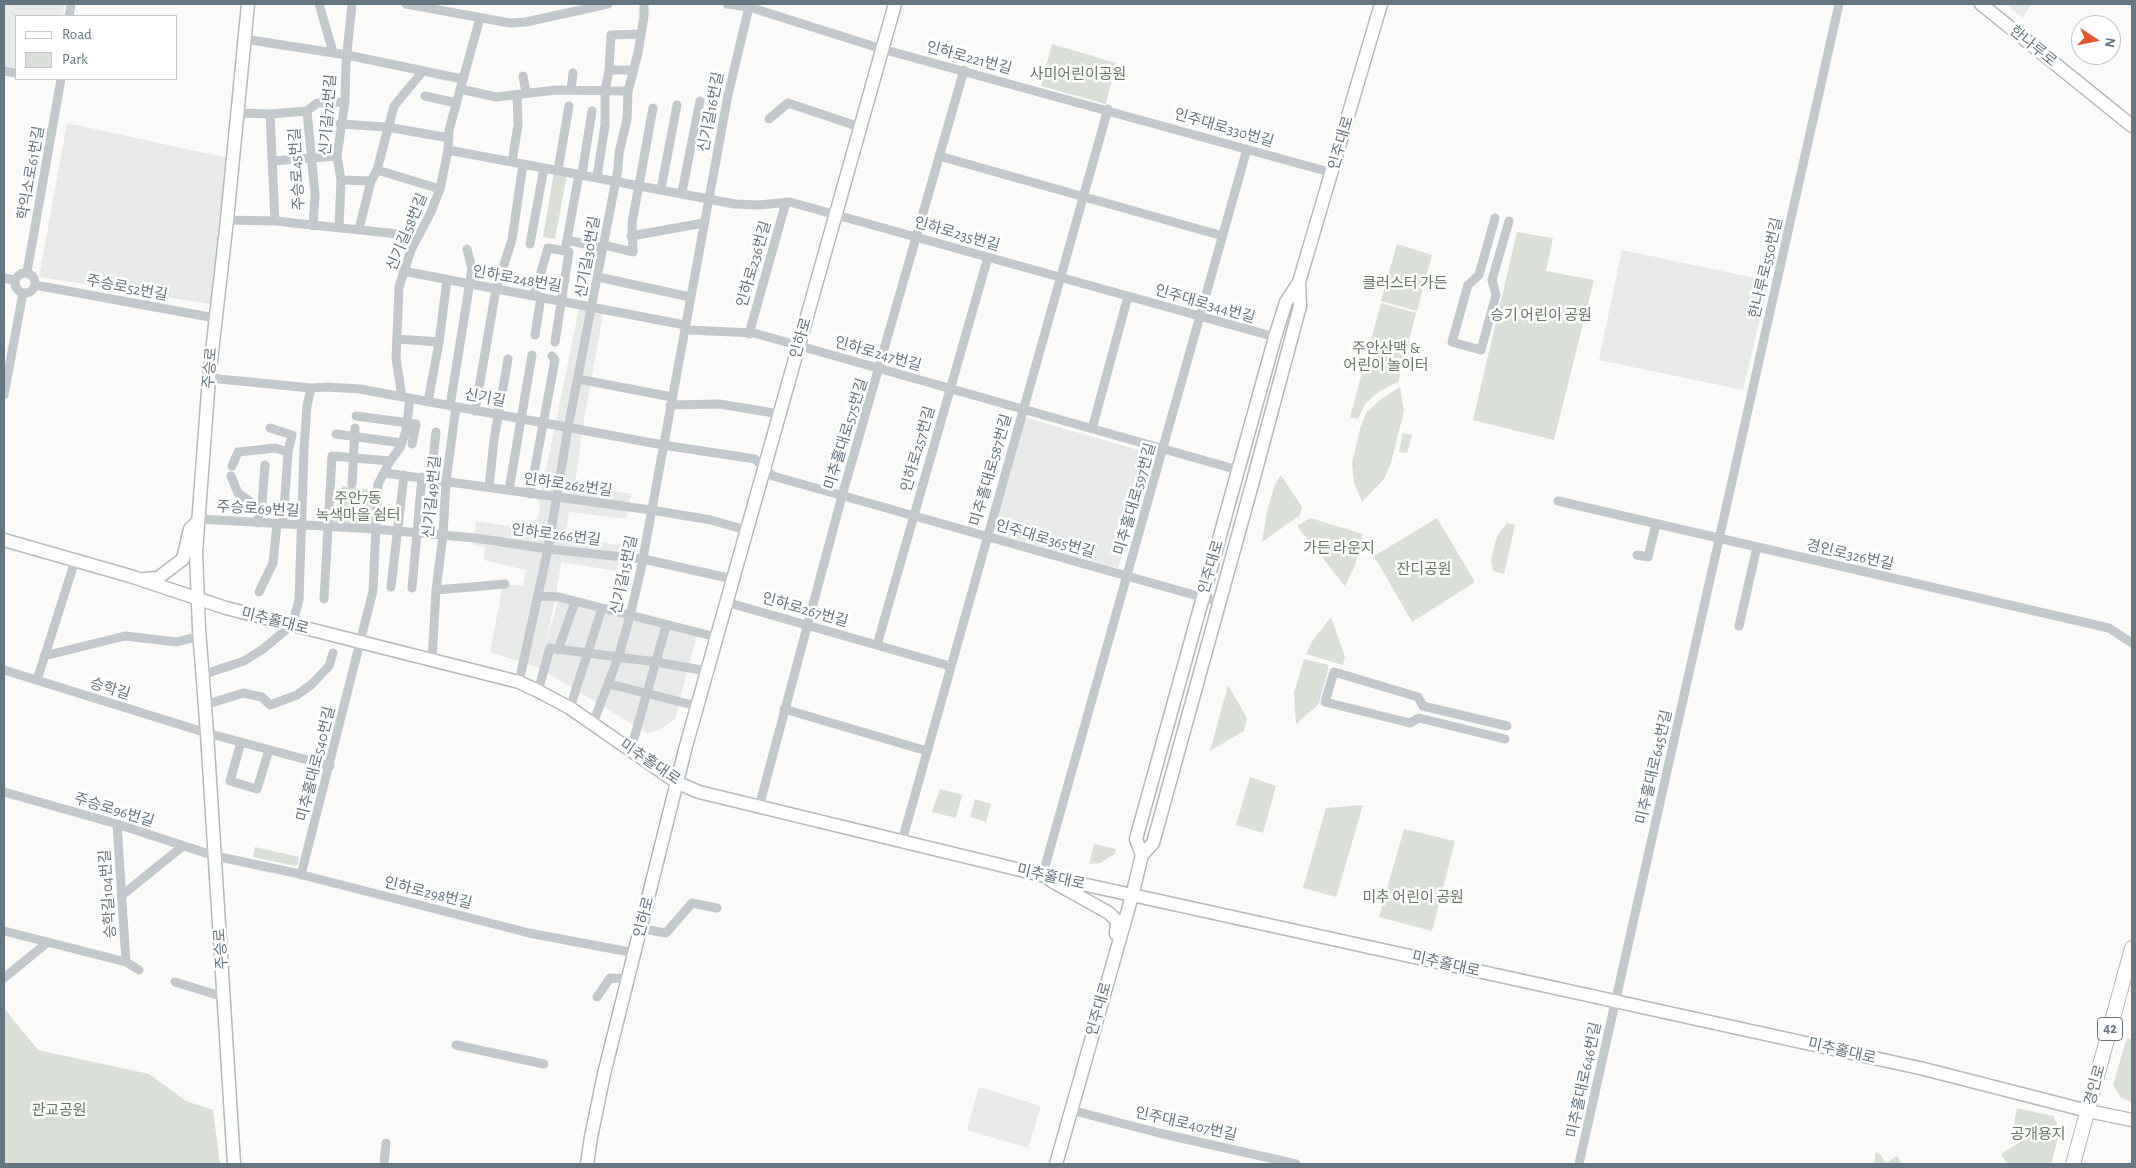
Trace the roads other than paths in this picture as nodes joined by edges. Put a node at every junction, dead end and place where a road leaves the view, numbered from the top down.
1 (248, 4) edge
2 (319, 4) edge
3 (352, 4) edge
4 (406, 4) edge
5 (608, 4) edge
6 (644, 4) edge
7 (727, 4) edge
8 (895, 4) edge
9 (1381, 4) edge
10 (1840, 4) edge
11 (1981, 4) edge
12 (749, 7) junction
13 (480, 18) junction
14 (641, 34) junction
15 (244, 39) junction
16 (882, 48) junction
17 (333, 52) junction
18 (347, 55) junction
19 (609, 70) junction
20 (634, 70) junction
21 (964, 70) junction
22 (423, 71) junction
23 (573, 73) dead end
24 (523, 76) dead end
25 (462, 79) junction
26 (61, 80) edge
27 (460, 88) junction
28 (571, 90) junction
29 (605, 91) junction
30 (628, 91) junction
31 (522, 94) junction
32 (425, 96) dead end
33 (700, 101) dead end
34 (345, 102) junction
35 (456, 103) junction
36 (677, 104) dead end
37 (569, 106) dead end
38 (653, 108) dead end
39 (1108, 109) junction
40 (307, 110) junction
41 (592, 111) dead end
42 (238, 113) junction
43 (270, 114) junction
44 (769, 119) dead end
45 (340, 124) junction
46 (387, 126) junction
47 (2132, 126) edge
48 (860, 127) junction
49 (448, 138) junction
50 (1247, 149) junction
51 (448, 150) junction
52 (337, 156) junction
53 (939, 156) junction
54 (312, 159) junction
55 (273, 161) junction
56 (512, 162) junction
57 (524, 164) junction
58 (544, 168) junction
59 (377, 170) junction
60 (558, 170) junction
61 (1333, 173) junction
62 (580, 174) junction
63 (597, 177) junction
64 (341, 180) junction
65 (616, 180) junction
66 (371, 181) junction
67 (639, 185) junction
68 (440, 189) junction
69 (661, 189) junction
70 (682, 192) junction
71 (1083, 197) junction
72 (709, 198) junction
73 (786, 202) junction
74 (823, 211) joint
75 (841, 216) junction
76 (1495, 218) dead end
77 (227, 220) junction
78 (275, 221) junction
79 (1509, 221) dead end
80 (704, 222) junction
81 (313, 226) junction
82 (339, 228) junction
83 (359, 229) junction
84 (417, 236) junction
85 (631, 236) junction
86 (1223, 236) junction
87 (915, 237) junction
88 (566, 240) junction
89 (530, 244) dead end
90 (603, 247) junction
91 (467, 249) dead end
92 (565, 251) junction
93 (988, 257) junction
94 (403, 271) junction
95 (27, 272) junction
96 (598, 277) junction
97 (1060, 277) junction
98 (4, 278) edge
99 (14, 280) junction
100 (447, 280) junction
101 (1300, 282) junction
102 (468, 284) junction
103 (35, 285) junction
104 (496, 290) junction
105 (23, 293) junction
106 (1128, 296) junction
107 (538, 297) junction
108 (690, 297) junction
109 (560, 301) junction
110 (593, 307) junction
111 (1200, 316) junction
112 (215, 318) junction
113 (685, 326) junction
114 (749, 334) junction
115 (535, 335) dead end
116 (1275, 337) junction
117 (397, 339) junction
118 (439, 342) junction
119 (555, 342) dead end
120 (799, 346) junction
121 (532, 355) dead end
122 (552, 356) dead end
123 (508, 359) dead end
124 (880, 369) junction
125 (209, 378) junction
126 (578, 379) junction
127 (311, 388) junction
128 (950, 389) junction
129 (4, 395) edge
130 (406, 398) junction
131 (671, 401) junction
132 (428, 402) junction
133 (453, 406) junction
134 (1023, 409) junction
135 (475, 411) junction
136 (780, 414) junction
137 (498, 415) junction
138 (356, 416) dead end
139 (522, 419) junction
140 (407, 422) junction
141 (544, 423) junction
142 (270, 428) dead end
143 (568, 428) junction
144 (1092, 429) junction
145 (355, 432) junction
146 (436, 432) dead end
147 (336, 434) dead end
148 (402, 443) junction
149 (412, 444) dead end
150 (663, 445) junction
151 (1163, 449) junction
152 (288, 452) junction
153 (354, 458) junction
154 (390, 461) junction
155 (760, 463) junction
156 (265, 465) dead end
157 (232, 466) dead end
158 (1238, 470) junction
159 (385, 472) junction
160 (404, 475) junction
161 (231, 476) dead end
162 (427, 478) junction
163 (446, 481) junction
164 (352, 484) dead end
165 (489, 487) junction
166 (509, 490) junction
167 (530, 494) junction
168 (842, 496) junction
169 (556, 498) junction
170 (1558, 501) dead end
171 (259, 508) junction
172 (651, 510) junction
173 (914, 516) junction
174 (199, 519) junction
175 (258, 523) junction
176 (280, 524) junction
177 (1656, 524) junction
178 (301, 525) junction
179 (328, 526) junction
180 (375, 529) junction
181 (746, 530) junction
182 (396, 531) junction
183 (418, 533) junction
184 (443, 535) junction
185 (987, 537) junction
186 (1720, 538) junction
187 (4, 540) edge
188 (1757, 547) junction
189 (548, 550) junction
190 (1637, 555) dead end
191 (643, 559) junction
192 (75, 561) junction
193 (130, 576) junction
194 (1127, 576) junction
195 (733, 578) junction
196 (505, 584) dead end
197 (391, 587) dead end
198 (412, 588) dead end
199 (436, 590) junction
200 (259, 592) dead end
201 (537, 596) junction
202 (197, 598) junction
203 (1203, 598) junction
204 (324, 599) dead end
205 (575, 602) junction
206 (726, 602) junction
207 (1219, 602) junction
208 (602, 608) junction
209 (630, 616) junction
210 (292, 625) junction
211 (808, 625) junction
212 (666, 626) junction
213 (1738, 626) dead end
214 (199, 636) junction
215 (716, 637) junction
216 (360, 642) junction
217 (2132, 643) edge
218 (877, 645) junction
219 (558, 650) junction
220 (333, 653) dead end
221 (587, 653) junction
222 (44, 656) junction
223 (618, 658) junction
224 (432, 660) junction
225 (656, 662) junction
226 (950, 666) junction
227 (4, 670) edge
228 (707, 671) junction
229 (202, 675) junction
230 (37, 680) junction
231 (519, 682) junction
232 (609, 684) junction
233 (538, 690) junction
234 (647, 694) junction
235 (205, 705) junction
236 (697, 706) junction
237 (570, 708) junction
238 (784, 710) junction
239 (593, 723) junction
240 (1507, 726) dead end
241 (207, 734) junction
242 (1504, 739) dead end
243 (241, 742) junction
244 (631, 749) junction
245 (269, 750) junction
246 (927, 751) junction
247 (330, 766) junction
248 (678, 783) junction
249 (4, 792) edge
250 (759, 806) junction
251 (117, 824) junction
252 (902, 841) junction
253 (184, 846) junction
254 (1142, 855) junction
255 (215, 856) junction
256 (302, 875) junction
257 (1041, 875) junction
258 (122, 896) junction
259 (1132, 896) junction
260 (717, 908) dead end
261 (4, 930) edge
262 (649, 930) dead end
263 (48, 942) junction
264 (2132, 948) edge
265 (635, 953) junction
266 (1114, 954) junction
267 (126, 962) junction
268 (139, 970) dead end
269 (4, 978) edge
270 (629, 979) junction
271 (175, 982) dead end
272 (224, 997) junction
273 (597, 997) dead end
274 (1615, 1002) junction
275 (456, 1045) dead end
276 (544, 1064) dead end
277 (1071, 1110) junction
278 (2088, 1111) junction
279 (2132, 1120) edge
280 (386, 1142) dead end
281 (234, 1164) edge
282 (384, 1164) edge
283 (588, 1164) edge
284 (1056, 1164) edge
285 (1296, 1164) edge
286 (1579, 1164) edge
287 (2073, 1164) edge

1 - 15 main road, 주승로
2 - 17 street
3 - 18 street, 신기길72번길
4 - 13 street
5 - 13 street
6 - 14 street, 신기길30번길
7 - 12 street, 인하로221번길
8 - 16 main road, 인하로
9 - 61 main road, 인주대로
10 - 186 street, 한나루로550번길
11 - 47 main road, 한나루로
12 - 16 street, 인하로221번길
12 - 72 street, 신기길16번길
13 - 25 street, 신기길58번길
14 - 19 street
14 - 20 street, 신기길30번길
15 - 17 street
15 - 42 main road, 주승로
16 - 21 street, 인하로221번길
16 - 48 main road, 인하로
17 - 18 street
18 - 22 street
18 - 34 street, 신기길72번길
19 - 20 street
19 - 29 street
20 - 30 street, 신기길30번길
21 - 39 street, 인하로221번길
21 - 53 street, 미추홀대로575번길
22 - 25 street
22 - 46 street
23 - 28 street
24 - 31 street
25 - 27 street, 신기길58번길
26 - 95 street, 학익소로61번길
27 - 31 street
27 - 35 street, 신기길58번길
28 - 29 street
28 - 31 street
29 - 30 street
29 - 63 street
30 - 65 street, 신기길30번길
31 - 56 street
32 - 35 street
33 - 70 street
34 - 40 street
34 - 45 street, 신기길72번길
35 - 49 street, 신기길58번길
36 - 69 street
37 - 60 street
38 - 67 street
39 - 50 street, 인주대로330번길
39 - 71 street, 미추홀대로587번길
40 - 43 street
40 - 54 street, 주승로45번길
41 - 62 street
42 - 43 street
42 - 77 main road, 주승로
43 - 55 street, 주승로45번길
44 - 48 street
45 - 46 street
45 - 52 street, 신기길72번길
46 - 49 street
46 - 59 street
48 - 75 main road, 인하로
49 - 51 street, 신기길58번길
50 - 61 street, 인주대로330번길
50 - 86 street, 미추홀대로597번길
51 - 56 street, 인하로236번길
51 - 68 street, 신기길58번길
52 - 54 street
52 - 64 street, 신기길72번길
53 - 71 street
53 - 87 street, 미추홀대로575번길
54 - 55 street
54 - 81 street, 주승로45번길
55 - 78 street, 주승로45번길
56 - 57 street, 인하로236번길
57 - 58 street, 인하로236번길
57 - 104 street
58 - 60 street, 인하로236번길
58 - 89 street
59 - 66 street
59 - 68 street
60 - 62 street, 인하로236번길
61 - 101 main road, 인주대로
62 - 63 street, 인하로236번길
62 - 88 street
63 - 65 street, 인하로236번길
64 - 66 street
64 - 82 street, 신기길72번길
65 - 67 street, 인하로236번길
65 - 90 street, 신기길30번길
66 - 83 street
67 - 69 street, 인하로236번길
67 - 85 street
68 - 84 street, 신기길58번길
69 - 70 street, 인하로236번길
70 - 72 street, 인하로236번길
71 - 86 street
71 - 97 street, 미추홀대로587번길
72 - 73 street, 인하로236번길
72 - 80 street, 신기길16번길
73 - 74 street, 인하로236번길
73 - 114 street, 인하로236번길
74 - 75 street, 인하로235번길
75 - 87 street, 인하로235번길
75 - 120 main road, 인하로
76 - 79 street
77 - 78 street, 주승로45번길
77 - 112 main road, 주승로
78 - 81 street, 주승로45번길
80 - 85 street
80 - 108 street, 신기길16번길
81 - 82 street, 주승로45번길
82 - 83 street, 주승로45번길
83 - 84 street, 주승로45번길
84 - 94 street, 신기길58번길
85 - 90 street
86 - 111 street, 미추홀대로597번길
87 - 93 street, 인하로235번길
87 - 124 street, 미추홀대로575번길
88 - 90 street
88 - 92 street
90 - 96 street, 신기길30번길
91 - 102 street, 신기길49번길
92 - 107 street
92 - 109 street
93 - 97 street, 인하로235번길
93 - 128 street
94 - 100 street, 인하로248번길
94 - 117 street, 신기길58번길
95 - 99 street
95 - 103 street
96 - 108 street
96 - 110 street, 신기길30번길
97 - 106 street, 인주대로344번길
97 - 134 street, 미추홀대로587번길
98 - 99 street
99 - 105 street
100 - 102 street, 인하로248번길
100 - 118 street
101 - 116 main road, 인주대로
101 - 207 main road, 인주대로
102 - 104 street, 인하로248번길
102 - 133 street, 신기길49번길
103 - 105 street
103 - 112 street, 주승로52번길
104 - 107 street, 인하로248번길
104 - 135 street
105 - 129 street
106 - 111 street, 인주대로344번길
106 - 144 street
107 - 109 street, 인하로248번길
107 - 115 street
108 - 113 street, 신기길16번길
109 - 110 street, 인하로248번길
109 - 119 street
110 - 113 street, 인하로248번길
110 - 126 street, 신기길30번길
111 - 116 street, 인주대로344번길
111 - 151 street, 미추홀대로597번길
112 - 125 main road, 주승로
113 - 114 street, 인하로248번길
113 - 131 street, 신기길16번길
114 - 120 street, 인하로248번길
116 - 158 main road, 인주대로
117 - 118 street
117 - 130 street, 신기길58번길
118 - 132 street
120 - 124 street, 인하로247번길
120 - 136 main road, 인하로
121 - 139 street
122 - 141 street
123 - 137 street
124 - 128 street, 인하로247번길
124 - 168 street, 미추홀대로575번길
125 - 127 street, 신기길
125 - 174 main road, 주승로
126 - 131 street
126 - 143 street, 신기길30번길
127 - 130 street, 신기길
127 - 178 street
128 - 134 street, 인하로247번길
128 - 173 street, 인하로257번길
130 - 132 street, 신기길
130 - 140 street, 신기길58번길
131 - 136 street
131 - 150 street, 신기길16번길
132 - 133 street, 신기길
133 - 135 street, 신기길
133 - 163 street, 신기길49번길
134 - 144 street, 인하로247번길
134 - 185 street, 미추홀대로587번길
135 - 137 street, 신기길
136 - 155 main road, 인하로
137 - 139 street, 신기길
137 - 165 street
138 - 140 street
139 - 141 street, 신기길
139 - 166 street
140 - 148 street, 신기길58번길
140 - 149 street
141 - 143 street, 신기길
141 - 167 street
142 - 152 street
143 - 150 street, 신기길
143 - 169 street, 신기길30번길
144 - 151 street, 인하로247번길
145 - 147 street
145 - 148 street
145 - 153 street
146 - 162 street
148 - 154 street, 미추홀대로540번길
150 - 155 street, 신기길
150 - 172 street, 신기길15번길
151 - 158 street, 인하로247번길
151 - 194 street, 미추홀대로597번길
152 - 157 street
152 - 176 street
153 - 154 street
153 - 164 street
153 - 179 street
154 - 159 street, 미추홀대로540번길
155 - 168 street, 인주대로365번길
155 - 181 main road, 인하로
156 - 171 street
158 - 203 main road, 인주대로
159 - 160 street, 인하로262번길
159 - 180 street, 미추홀대로540번길
160 - 162 street, 인하로262번길
160 - 182 street
161 - 171 street
162 - 163 street, 인하로262번길
162 - 183 street
163 - 165 street, 인하로262번길
163 - 184 street, 신기길49번길
165 - 166 street, 인하로262번길
166 - 167 street, 인하로262번길
167 - 169 street, 인하로262번길
168 - 173 street, 인주대로365번길
168 - 211 street, 미추홀대로575번길
169 - 172 street, 인하로262번길
169 - 189 street, 신기길30번길
170 - 177 street, 경인로326번길
171 - 175 street
172 - 181 street, 인하로262번길
172 - 191 street, 신기길15번길
173 - 185 street, 인주대로365번길
173 - 218 street
174 - 175 street, 주승로69번길
174 - 193 main road
174 - 202 main road, 주승로
175 - 176 street, 주승로69번길
176 - 178 street, 주승로69번길
176 - 200 street
177 - 186 street, 경인로326번길
177 - 190 street
178 - 179 street, 주승로69번길
178 - 210 street
179 - 180 street, 주승로69번길
179 - 204 street
180 - 182 street, 인하로266번길
180 - 216 street, 미추홀대로540번길
181 - 195 main road, 인하로
182 - 183 street, 인하로266번길
182 - 197 street
183 - 184 street, 인하로266번길
183 - 198 street
184 - 189 street, 인하로266번길
184 - 199 street, 신기길49번길
185 - 194 street, 인주대로365번길
185 - 226 street, 미추홀대로587번길
186 - 188 street, 경인로326번길
186 - 274 street, 미추홀대로645번길
187 - 192 main road, 미추홀대로
188 - 213 street
188 - 217 street, 경인로326번길
189 - 191 street, 인하로266번길
189 - 201 street, 신기길30번길
191 - 195 street, 인하로266번길
191 - 209 street, 신기길15번길
192 - 193 main road, 미추홀대로
192 - 222 street
193 - 202 main road, 미추홀대로
194 - 203 street, 인주대로365번길
194 - 257 street, 미추홀대로597번길
195 - 206 main road, 인하로
196 - 199 street
199 - 224 street, 신기길49번길
201 - 205 street
201 - 231 street
202 - 210 main road, 미추홀대로
202 - 214 main road, 주승로
203 - 207 street, 인주대로365번길
203 - 254 main road, 인주대로
205 - 208 street
205 - 219 street
206 - 211 street, 인하로267번길
206 - 215 main road, 인하로
207 - 254 main road, 인주대로
208 - 209 street
208 - 221 street
209 - 212 street
209 - 223 street, 신기길15번길
210 - 216 main road, 미추홀대로
210 - 229 street
211 - 218 street, 인하로267번길
211 - 238 street, 미추홀대로575번길
212 - 215 street
212 - 225 street
214 - 222 street
214 - 229 main road, 주승로
215 - 228 main road, 인하로
216 - 224 main road, 미추홀대로
216 - 247 street, 미추홀대로540번길
218 - 226 street, 인하로267번길
219 - 221 street
219 - 233 street
220 - 235 street
221 - 223 street
221 - 237 street
222 - 230 street
223 - 225 street
223 - 232 street, 신기길15번길
224 - 231 main road, 미추홀대로
225 - 228 street
225 - 234 street
226 - 246 street, 미추홀대로587번길
227 - 230 street, 승학길
228 - 236 main road, 인하로
229 - 235 main road, 주승로
230 - 241 street, 승학길
231 - 233 main road, 미추홀대로
232 - 234 street
232 - 239 street, 신기길15번길
233 - 237 main road, 미추홀대로
234 - 236 street
234 - 244 street
235 - 241 main road, 주승로
236 - 248 main road, 인하로
237 - 239 main road, 미추홀대로
238 - 246 street
238 - 250 street, 미추홀대로575번길
239 - 244 main road, 미추홀대로
240 - 242 street
241 - 243 street
241 - 255 main road, 주승로
243 - 245 street
243 - 245 street
244 - 248 main road, 미추홀대로
245 - 247 street
246 - 252 street, 미추홀대로587번길
247 - 256 street, 미추홀대로540번길
248 - 250 main road, 미추홀대로
248 - 265 main road, 인하로
249 - 251 street, 주승로96번길
250 - 252 main road, 미추홀대로
251 - 253 street, 주승로96번길
251 - 258 street, 승학길104번길
252 - 257 main road, 미추홀대로
253 - 255 street, 주승로96번길
253 - 258 street
254 - 259 main road, 인주대로
255 - 256 street, 인하로298번길
255 - 272 main road, 주승로
256 - 265 street, 인하로298번길
257 - 259 main road, 미추홀대로
257 - 266 main road
258 - 267 street, 승학길104번길
259 - 266 main road, 인주대로
259 - 274 main road, 미추홀대로
260 - 262 street
261 - 263 street
263 - 267 street
263 - 269 street
264 - 278 main road, 경인로 / 42
265 - 270 main road, 인하로
266 - 277 main road, 인주대로
267 - 268 street
270 - 273 street
270 - 283 main road, 인하로
271 - 272 street
272 - 281 main road, 주승로
274 - 278 main road, 미추홀대로
274 - 286 street, 미추홀대로646번길
275 - 276 street
277 - 284 main road, 인주대로
277 - 285 street, 인주대로407번길
278 - 279 main road, 미추홀대로
278 - 287 main road, 경인로 / 42
280 - 282 street

